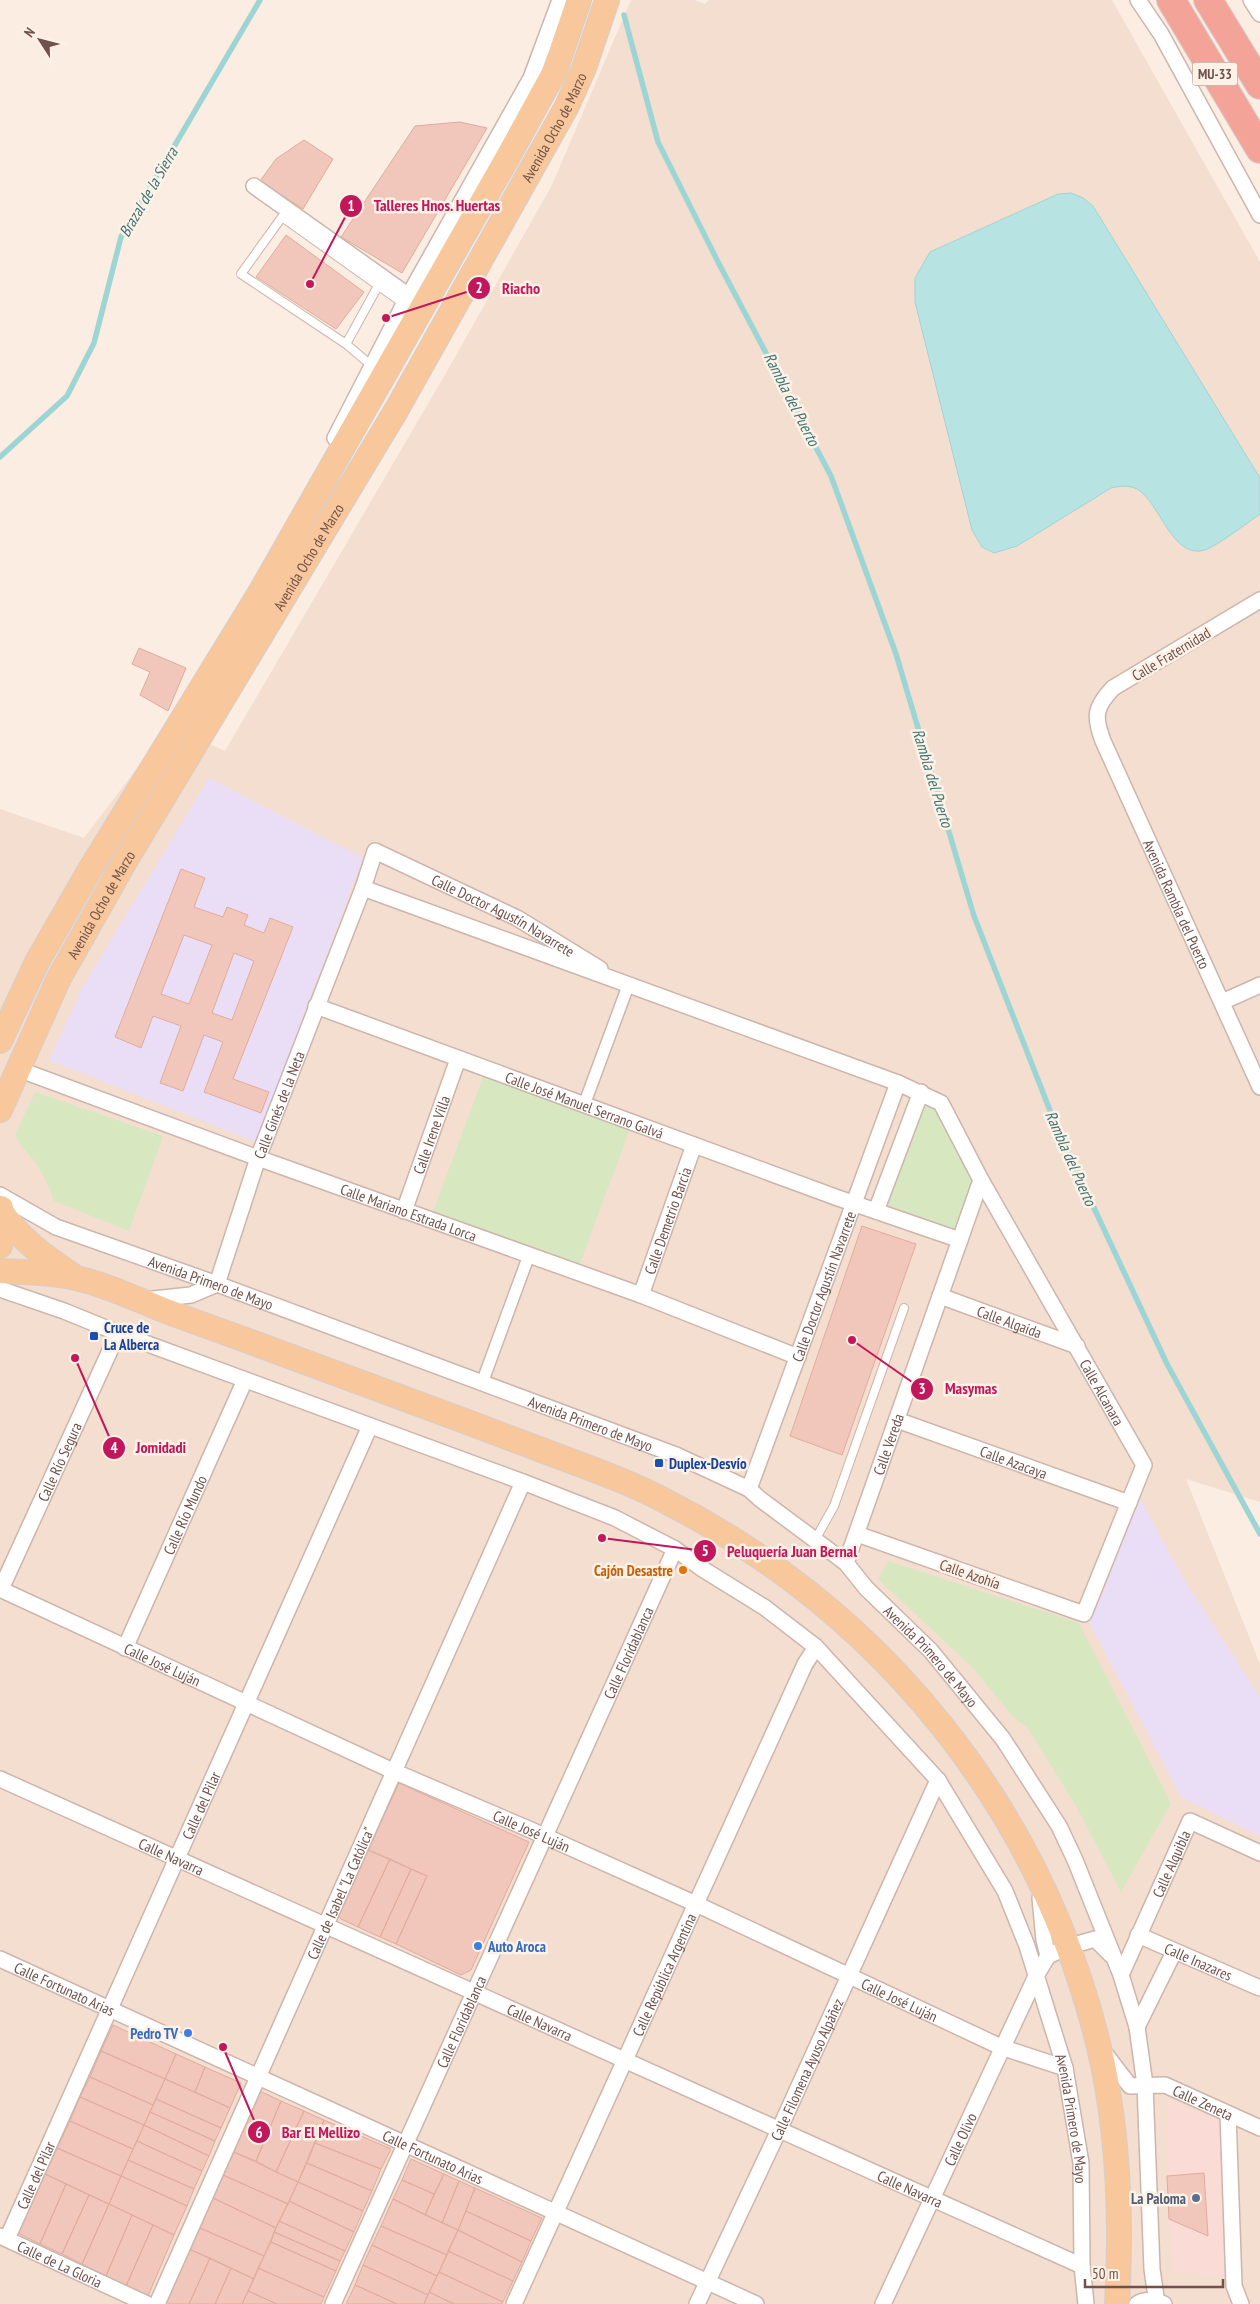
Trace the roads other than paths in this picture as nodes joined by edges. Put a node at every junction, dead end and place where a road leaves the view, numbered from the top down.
1 (560, 0) edge
2 (579, 0) edge
3 (606, 0) edge
4 (1138, 0) edge
5 (1170, 0) edge
6 (1208, 0) edge
7 (1251, 0) edge
8 (1260, 14) edge
9 (1260, 86) edge
10 (1260, 148) edge
11 (254, 186) dead end
12 (1260, 215) edge
13 (378, 286) junction
14 (407, 300) junction
15 (346, 344) junction
16 (372, 366) junction
17 (261, 591) junction
18 (1260, 600) edge
19 (1095, 720) joint
20 (375, 851) joint
21 (363, 888) junction
22 (1260, 985) edge
23 (628, 986) junction
24 (1222, 1002) junction
25 (316, 1006) junction
26 (0, 1041) edge
27 (458, 1059) junction
28 (18, 1069) junction
29 (898, 1083) junction
30 (1260, 1087) edge
31 (921, 1092) junction
32 (584, 1105) junction
33 (0, 1110) edge
34 (694, 1145) junction
35 (258, 1158) junction
36 (981, 1180) junction
37 (1, 1204) edge
38 (854, 1204) junction
39 (404, 1211) junction
40 (876, 1211) junction
41 (960, 1240) junction
42 (0, 1246) edge
43 (529, 1255) junction
44 (0, 1271) edge
45 (77, 1278) junction
46 (217, 1284) junction
47 (0, 1289) edge
48 (640, 1295) junction
49 (940, 1296) junction
50 (138, 1300) junction
51 (904, 1308) dead end
52 (118, 1334) junction
53 (1077, 1346) junction
54 (798, 1357) junction
55 (245, 1380) junction
56 (482, 1383) junction
57 (897, 1420) junction
58 (370, 1426) junction
59 (523, 1482) junction
60 (749, 1490) junction
61 (1129, 1503) junction
62 (857, 1534) junction
63 (815, 1540) junction
64 (676, 1549) junction
65 (846, 1563) junction
66 (1, 1589) edge
67 (1084, 1614) joint
68 (816, 1647) junction
69 (125, 1648) junction
70 (246, 1703) junction
71 (394, 1771) junction
72 (0, 1779) edge
73 (938, 1780) junction
74 (545, 1836) junction
75 (1260, 1853) edge
76 (177, 1857) junction
77 (696, 1904) junction
78 (1095, 1907) junction
79 (325, 1925) junction
80 (1138, 1935) junction
81 (1094, 1939) junction
82 (1058, 1951) junction
83 (1174, 1952) junction
84 (1114, 1958) junction
85 (0, 1959) edge
86 (1037, 1974) junction
87 (1121, 1975) junction
88 (848, 1977) junction
89 (1260, 1988) edge
90 (475, 1992) junction
91 (110, 2007) junction
92 (1137, 2027) junction
93 (1098, 2044) junction
94 (1001, 2047) junction
95 (624, 2060) junction
96 (1065, 2068) junction
97 (257, 2076) junction
98 (1144, 2086) junction
99 (1228, 2114) junction
100 (1260, 2128) edge
101 (779, 2130) junction
102 (406, 2142) junction
103 (933, 2200) junction
104 (556, 2212) junction
105 (3, 2238) edge
106 (1082, 2266) junction
107 (707, 2281) junction
108 (1159, 2303) edge
109 (147, 2304) edge
110 (156, 2304) edge
111 (333, 2304) edge
112 (514, 2304) edge
113 (697, 2304) edge
114 (756, 2304) edge
115 (883, 2304) edge
116 (1078, 2304) edge
117 (1086, 2304) edge
118 (1117, 2304) edge
119 (1137, 2304) edge
120 (1241, 2304) edge

1 - 14 street
2 - 17 main road, Avenida Ocho de Marzo
3 - 28 main road, Avenida Ocho de Marzo
4 - 12 street
5 - 10 highway, MU-33
6 - 9 highway, MU-33
7 - 8 street
11 - 14 street
13 - 14 lane
13 - 15 lane
13 - 15 lane
14 - 16 street
15 - 16 lane
16 - 17 street
17 - 26 main road, Avenida Ocho de Marzo
18 - 19 street, Calle Fraternidad
19 - 24 street, Avenida Rambla del Puerto
20 - 21 street, Calle Ginés de la Neta
20 - 23 street, Calle Doctor Agustín Navarrete
21 - 23 street, Calle Doctor Agustín Navarrete
21 - 25 street, Calle Ginés de la Neta
22 - 24 street
23 - 29 street, Calle Doctor Agustín Navarrete
23 - 32 street
24 - 30 street, Avenida Rambla del Puerto
25 - 27 street, Calle José Manuel Serrano Galvá
25 - 35 street, Calle Ginés de la Neta
27 - 32 street, Calle José Manuel Serrano Galvá
27 - 39 street, Calle Irene Villa
28 - 33 main road, Avenida Ocho de Marzo
28 - 35 street, Calle Mariano Estrada Lorca
29 - 31 street, Calle Doctor Agustín Navarrete
29 - 38 street, Calle Doctor Agustín Navarrete
31 - 36 street, Calle Alcanara
31 - 40 street, Calle Doctor Agustín Navarrete
32 - 34 street, Calle José Manuel Serrano Galvá
34 - 38 street, Calle José Manuel Serrano Galvá
34 - 48 street, Calle Demetrio Barcia
35 - 39 street, Calle Mariano Estrada Lorca
35 - 46 street, Calle Ginés de la Neta
36 - 41 street, Calle Vereda
36 - 53 street, Calle Alcanara
37 - 42 main road
37 - 45 main road
37 - 46 street, Avenida Primero de Mayo
38 - 40 street, Calle José Manuel Serrano Galvá
38 - 54 street, Calle Doctor Agustín Navarrete
39 - 43 street, Calle Mariano Estrada Lorca
40 - 41 street, Calle José Manuel Serrano Galvá
41 - 49 street, Calle Vereda
43 - 48 street, Calle Mariano Estrada Lorca
43 - 56 street
44 - 45 main road
45 - 50 main road
46 - 50 street
46 - 56 street, Avenida Primero de Mayo
47 - 52 street, Avenida Primero de Mayo
48 - 54 street, Calle Mariano Estrada Lorca
49 - 53 street, Calle Algaida
49 - 57 street, Calle Vereda
50 - 82 main road
51 - 63 lane
52 - 55 street, Avenida Primero de Mayo
52 - 66 street, Calle Río Segura
53 - 61 street, Calle Alcanara
54 - 60 street, Calle Doctor Agustín Navarrete
55 - 58 street, Avenida Primero de Mayo
55 - 69 street, Calle Río Mundo
56 - 60 street, Avenida Primero de Mayo
57 - 61 street, Calle Azacaya
57 - 62 street, Calle Vereda
58 - 59 street, Avenida Primero de Mayo
58 - 70 street, Calle del Pilar
59 - 64 street, Avenida Primero de Mayo
59 - 71 street, Calle de Isabel "La Católica"
60 - 63 street, Avenida Primero de Mayo
61 - 67 street, Calle Alcanara
62 - 65 street, Calle Vereda
62 - 67 street, Calle Azohía
63 - 65 street, Avenida Primero de Mayo
64 - 68 street, Avenida Primero de Mayo
64 - 74 street, Calle Floridablanca
65 - 78 street, Avenida Primero de Mayo
66 - 69 street, Calle José Luján
68 - 73 street, Avenida Primero de Mayo
68 - 77 street, Calle República Argentina
69 - 70 street, Calle José Luján
70 - 71 street, Calle José Luján
70 - 76 street, Calle del Pilar
71 - 74 street, Calle José Luján
71 - 79 street, Calle de Isabel "La Católica"
72 - 76 street, Calle Navarra
73 - 86 street, Avenida Primero de Mayo
73 - 88 street, Calle Filomena Ayuso Alpáñez
74 - 77 street, Calle José Luján
74 - 90 street, Calle Floridablanca
75 - 80 street, Calle Alquibla
76 - 79 street, Calle Navarra
76 - 91 street, Calle del Pilar
77 - 88 street, Calle José Luján
77 - 95 street, Calle República Argentina
78 - 81 street, Avenida Primero de Mayo
78 - 84 street, Avenida Primero de Mayo
79 - 90 street, Calle Navarra
79 - 97 street, Calle de Isabel "La Católica"
80 - 83 street, Calle Inazares
80 - 87 street, Calle Alquibla
81 - 82 street
81 - 84 street, Avenida Primero de Mayo
82 - 86 street
82 - 93 main road
83 - 89 street, Calle Inazares
83 - 92 street
84 - 87 street, Avenida Primero de Mayo
85 - 91 street, Calle Fortunato Arias
86 - 94 street, Calle Olivo
86 - 96 street, Avenida Primero de Mayo
87 - 92 street, Avenida Primero de Mayo
88 - 94 street, Calle José Luján
88 - 101 street, Calle Filomena Ayuso Alpáñez
90 - 95 street, Calle Navarra
90 - 102 street, Calle Floridablanca
91 - 97 street, Calle Fortunato Arias
91 - 105 street, Calle del Pilar
92 - 98 street, Avenida Primero de Mayo
93 - 98 street
93 - 118 main road
94 - 96 street, Calle José Luján
94 - 103 street, Calle Olivo
95 - 101 street, Calle Navarra
95 - 104 street, Calle República Argentina
96 - 106 street, Avenida Primero de Mayo
97 - 102 street, Calle Fortunato Arias
97 - 110 street, Calle de Isabel "La Católica"
98 - 99 street, Calle Zeneta
98 - 108 street, Avenida Primero de Mayo
99 - 100 street, Calle Zeneta
99 - 120 street
101 - 103 street, Calle Navarra
101 - 107 street, Calle Filomena Ayuso Alpáñez
102 - 104 street, Calle Fortunato Arias
102 - 111 street, Calle Floridablanca
103 - 106 street, Calle Navarra
103 - 115 street, Calle Olivo
104 - 107 street, Calle Fortunato Arias
104 - 112 street, Calle República Argentina
105 - 109 street, Calle de La Gloria
106 - 116 street, Avenida Primero de Mayo
106 - 117 street, Avenida Primero de Mayo
107 - 113 street, Calle Filomena Ayuso Alpáñez
107 - 114 street, Calle Fortunato Arias
108 - 119 street, Avenida Primero de Mayo

